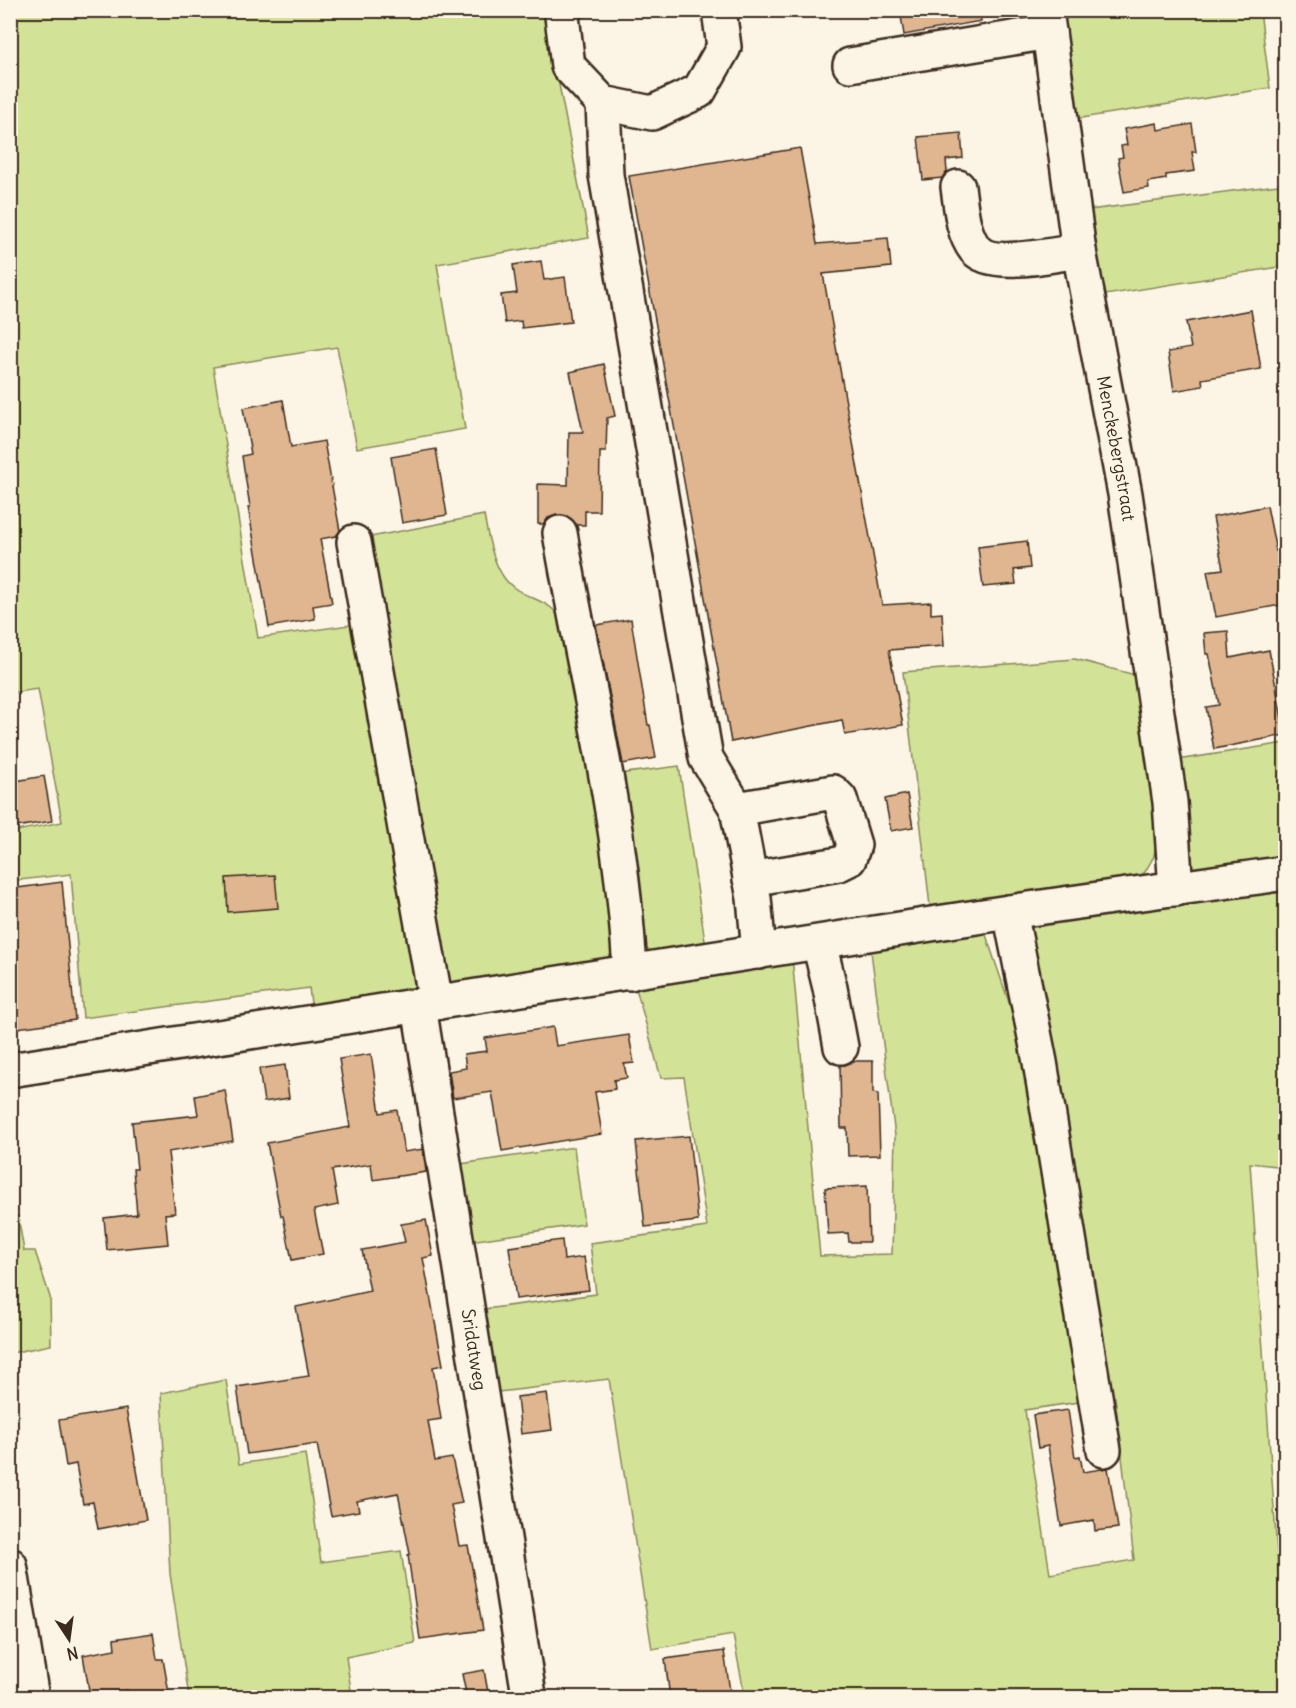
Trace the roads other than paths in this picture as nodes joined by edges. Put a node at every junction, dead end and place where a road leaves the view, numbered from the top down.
1 (565, 10) edge
2 (719, 10) edge
3 (1048, 21) edge
4 (850, 65) dead end
5 (603, 103) junction
6 (958, 187) dead end
7 (1079, 251) junction
8 (560, 533) dead end
9 (354, 542) dead end
10 (737, 809) junction
11 (1286, 873) edge
12 (750, 879) junction
13 (1176, 889) junction
14 (1010, 912) junction
15 (819, 943) junction
16 (759, 952) junction
17 (630, 973) junction
18 (427, 1004) junction
19 (840, 1047) dead end
20 (10, 1070) edge
21 (1104, 1450) dead end
22 (10, 1565) edge
23 (529, 1695) dead end
24 (32, 1698) edge

1 - 5 street
2 - 5 street
3 - 4 street
3 - 7 street, Menckebergstraat
5 - 10 street
6 - 7 street
7 - 13 street, Menckebergstraat
8 - 17 street
9 - 18 street, Sridatweg
10 - 12 street
10 - 12 street
11 - 13 street
12 - 16 street
13 - 14 street
14 - 15 street
14 - 21 street
15 - 16 street
15 - 19 street
16 - 17 street
17 - 18 street
18 - 20 street
18 - 23 street, Sridatweg
22 - 24 street

